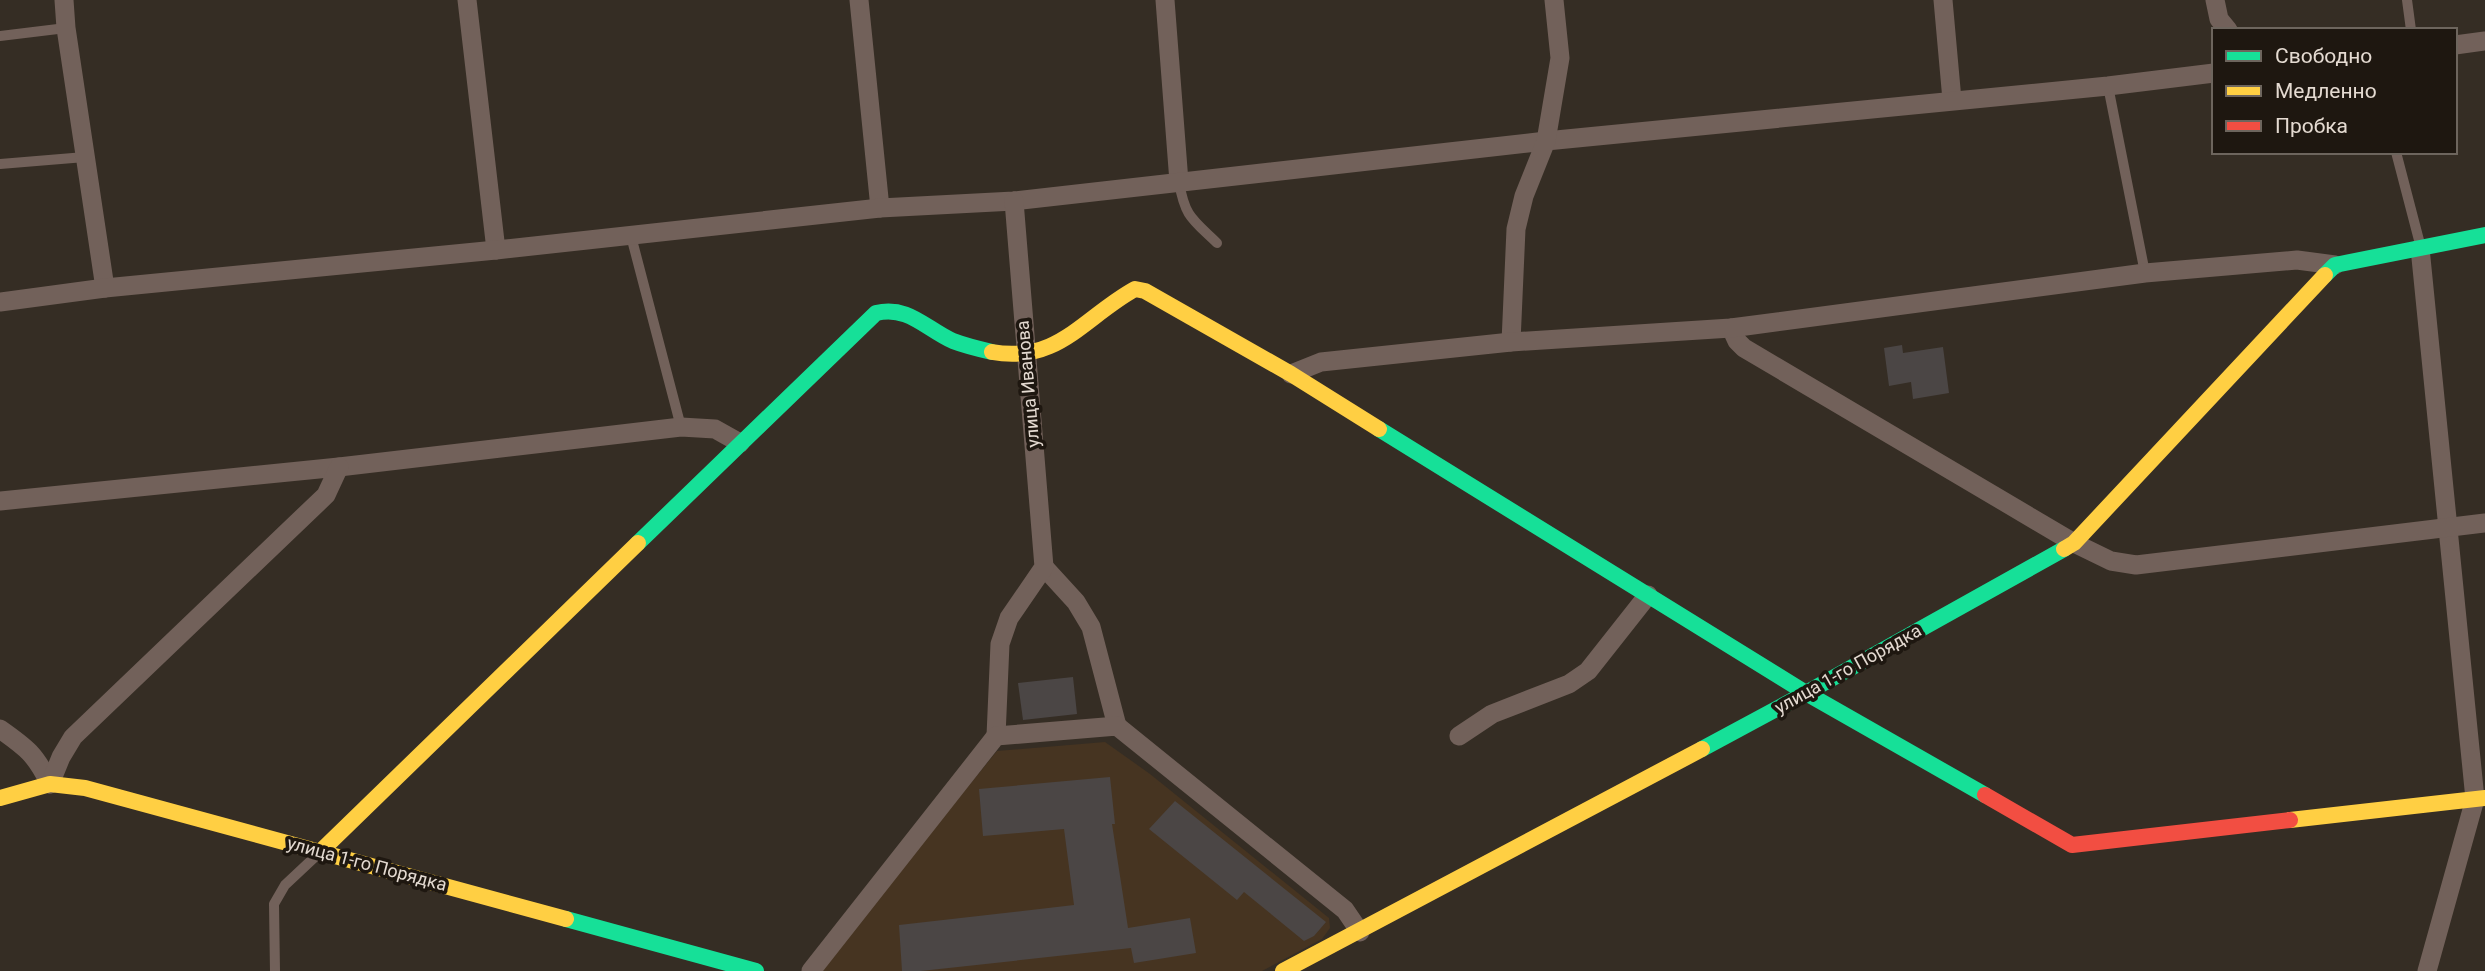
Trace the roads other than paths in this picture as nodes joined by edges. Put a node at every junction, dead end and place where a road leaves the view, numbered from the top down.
1 (64, 0) edge
2 (467, 0) edge
3 (859, 0) edge
4 (1165, 0) edge
5 (1554, 0) edge
6 (1943, 0) edge
7 (2215, 0) edge
8 (2407, 0) edge
9 (66, 28) junction
10 (2226, 28) edge
11 (2411, 28) edge
12 (0, 36) edge
13 (2485, 41) edge
14 (2457, 45) edge
15 (2212, 73) edge
16 (2108, 86) junction
17 (1952, 100) junction
18 (1546, 141) junction
19 (2396, 154) edge
20 (85, 157) junction
21 (0, 164) edge
22 (1179, 182) junction
23 (1014, 201) junction
24 (880, 208) junction
25 (2485, 235) edge
26 (631, 236) junction
27 (1217, 243) dead end
28 (2420, 248) junction
29 (496, 250) junction
30 (2335, 265) junction
31 (2145, 273) junction
32 (104, 288) junction
33 (0, 302) edge
34 (1731, 328) junction
35 (1511, 342) junction
36 (1025, 355) junction
37 (1290, 374) junction
38 (681, 427) junction
39 (740, 443) junction
40 (339, 467) junction
41 (0, 501) edge
42 (2485, 523) edge
43 (2449, 527) junction
44 (2074, 543) junction
45 (1044, 568) junction
46 (1648, 595) junction
47 (1805, 693) junction
48 (1117, 726) junction
49 (0, 729) edge
50 (996, 736) junction
51 (1459, 736) dead end
52 (50, 784) junction
53 (0, 798) edge
54 (2480, 798) edge
55 (321, 851) junction
56 (1360, 932) junction
57 (275, 971) edge
58 (756, 971) edge
59 (811, 971) edge
60 (1283, 971) edge
61 (2427, 971) edge

1 - 9 street
2 - 29 street
3 - 24 street
4 - 22 street
5 - 18 street
6 - 17 street
7 - 10 street
8 - 11 lane
9 - 12 lane
9 - 20 street
13 - 14 street
15 - 16 street
16 - 17 street
16 - 31 lane
17 - 18 street
18 - 22 street
18 - 35 street
19 - 28 lane
20 - 21 lane
20 - 32 street
22 - 23 street
22 - 27 lane
23 - 24 street
23 - 36 street, улица Иванова
24 - 26 street
25 - 28 street
26 - 29 street
26 - 38 lane
28 - 30 street
28 - 43 street
29 - 32 street
30 - 31 street
30 - 44 street, улица 1-го Порядка
31 - 34 street
32 - 33 street
34 - 35 street
34 - 44 street
35 - 37 street
36 - 37 street
36 - 39 street
36 - 45 street, улица Иванова
37 - 46 street
38 - 39 street
38 - 40 street
39 - 55 street
40 - 41 street
40 - 52 street
42 - 43 street
43 - 44 street
43 - 54 street
44 - 47 street, улица 1-го Порядка
45 - 48 street
45 - 50 street
46 - 47 street
46 - 51 street
47 - 54 street
47 - 56 street, улица 1-го Порядка
48 - 50 street
48 - 56 street
49 - 52 street
50 - 59 street
52 - 53 street
52 - 55 street, улица 1-го Порядка
54 - 61 street
55 - 57 lane
55 - 58 street, улица 1-го Порядка
56 - 60 street, улица 1-го Порядка

